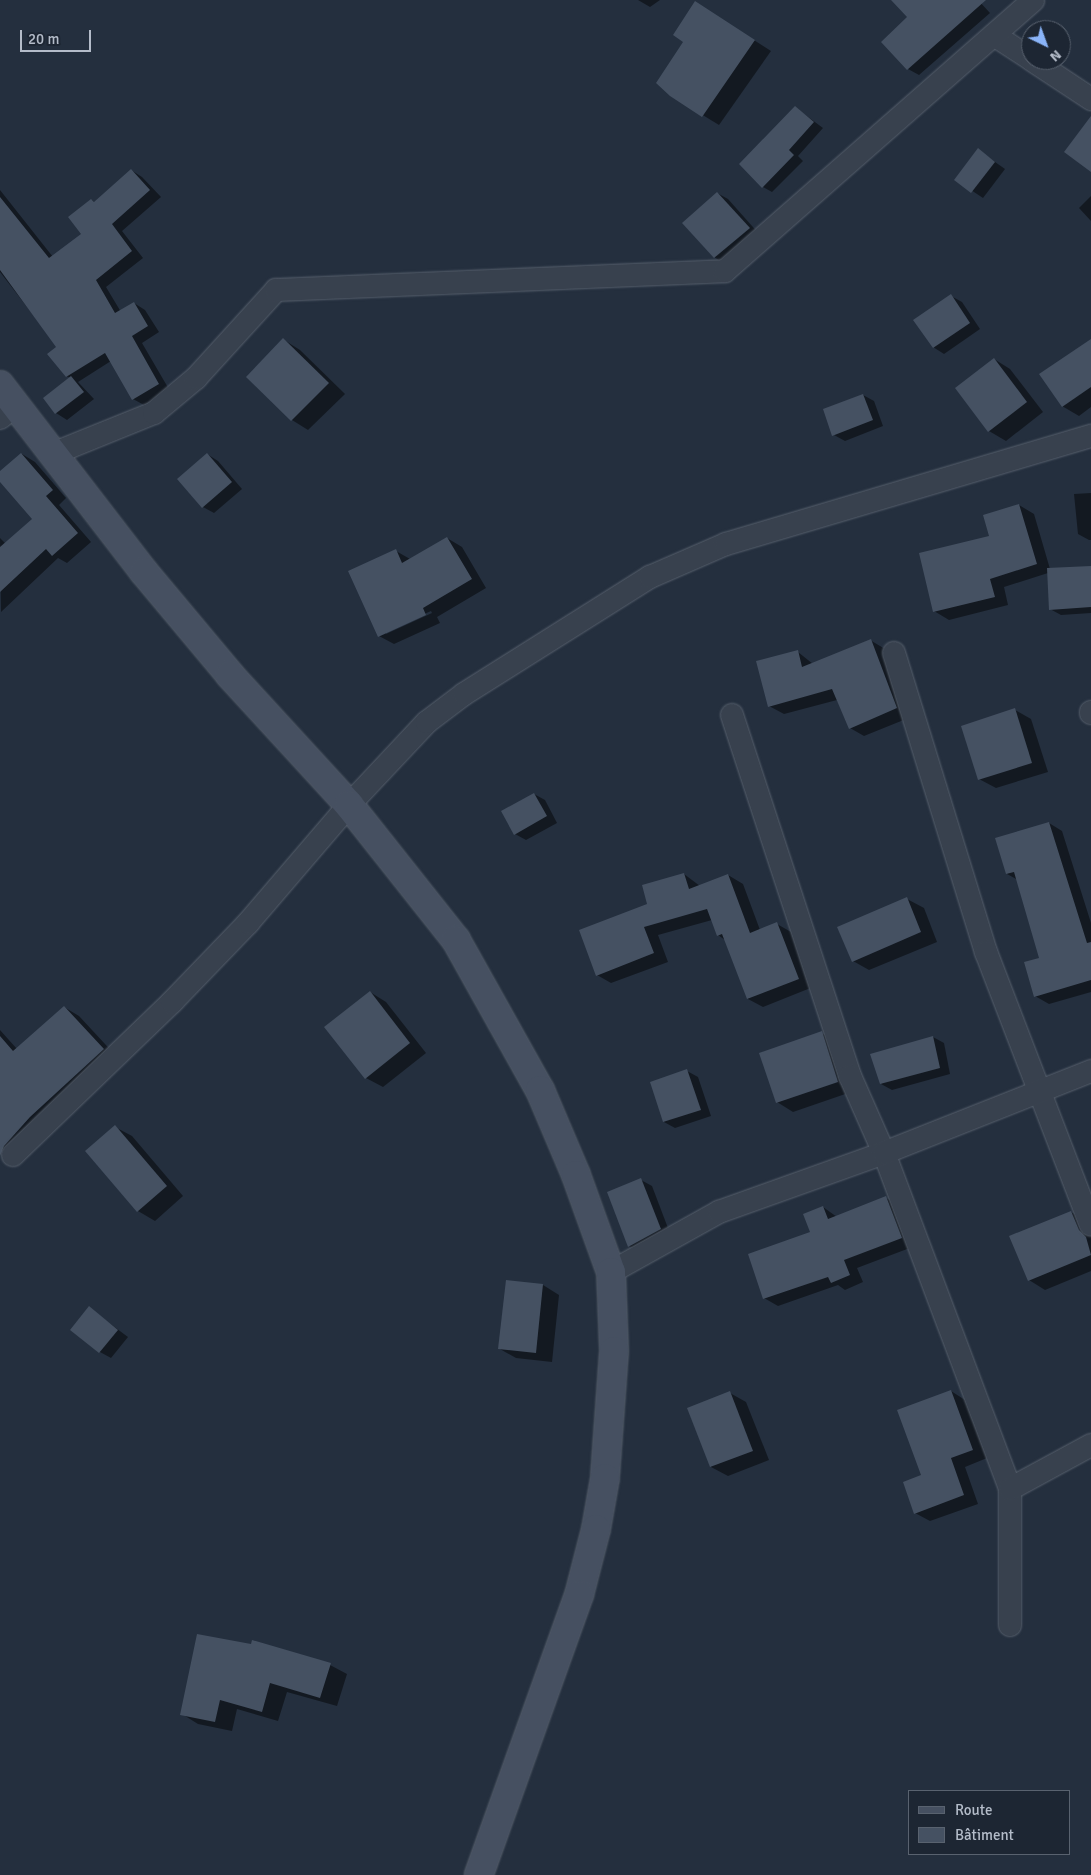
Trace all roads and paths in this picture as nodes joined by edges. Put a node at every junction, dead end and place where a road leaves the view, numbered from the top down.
1 (1033, 0) edge
2 (994, 34) junction
3 (1021, 52) edge
4 (1047, 70) edge
5 (1091, 99) edge
6 (5, 403) edge
7 (1091, 436) edge
8 (54, 453) junction
9 (894, 653) dead end
10 (732, 715) dead end
11 (349, 805) junction
12 (1091, 1071) edge
13 (1041, 1090) junction
14 (884, 1153) junction
15 (13, 1155) dead end
16 (1091, 1225) edge
17 (611, 1272) junction
18 (1091, 1445) edge
19 (1010, 1489) junction
20 (1010, 1625) dead end
21 (479, 1875) edge

1 - 2 street
2 - 3 street
2 - 8 street
4 - 5 street
6 - 8 street
7 - 11 street
8 - 11 street
9 - 13 street
10 - 14 street
11 - 15 street
11 - 17 street
12 - 13 street
13 - 14 street
13 - 16 street
14 - 17 street
14 - 19 street
17 - 21 street
18 - 19 street
19 - 20 street

